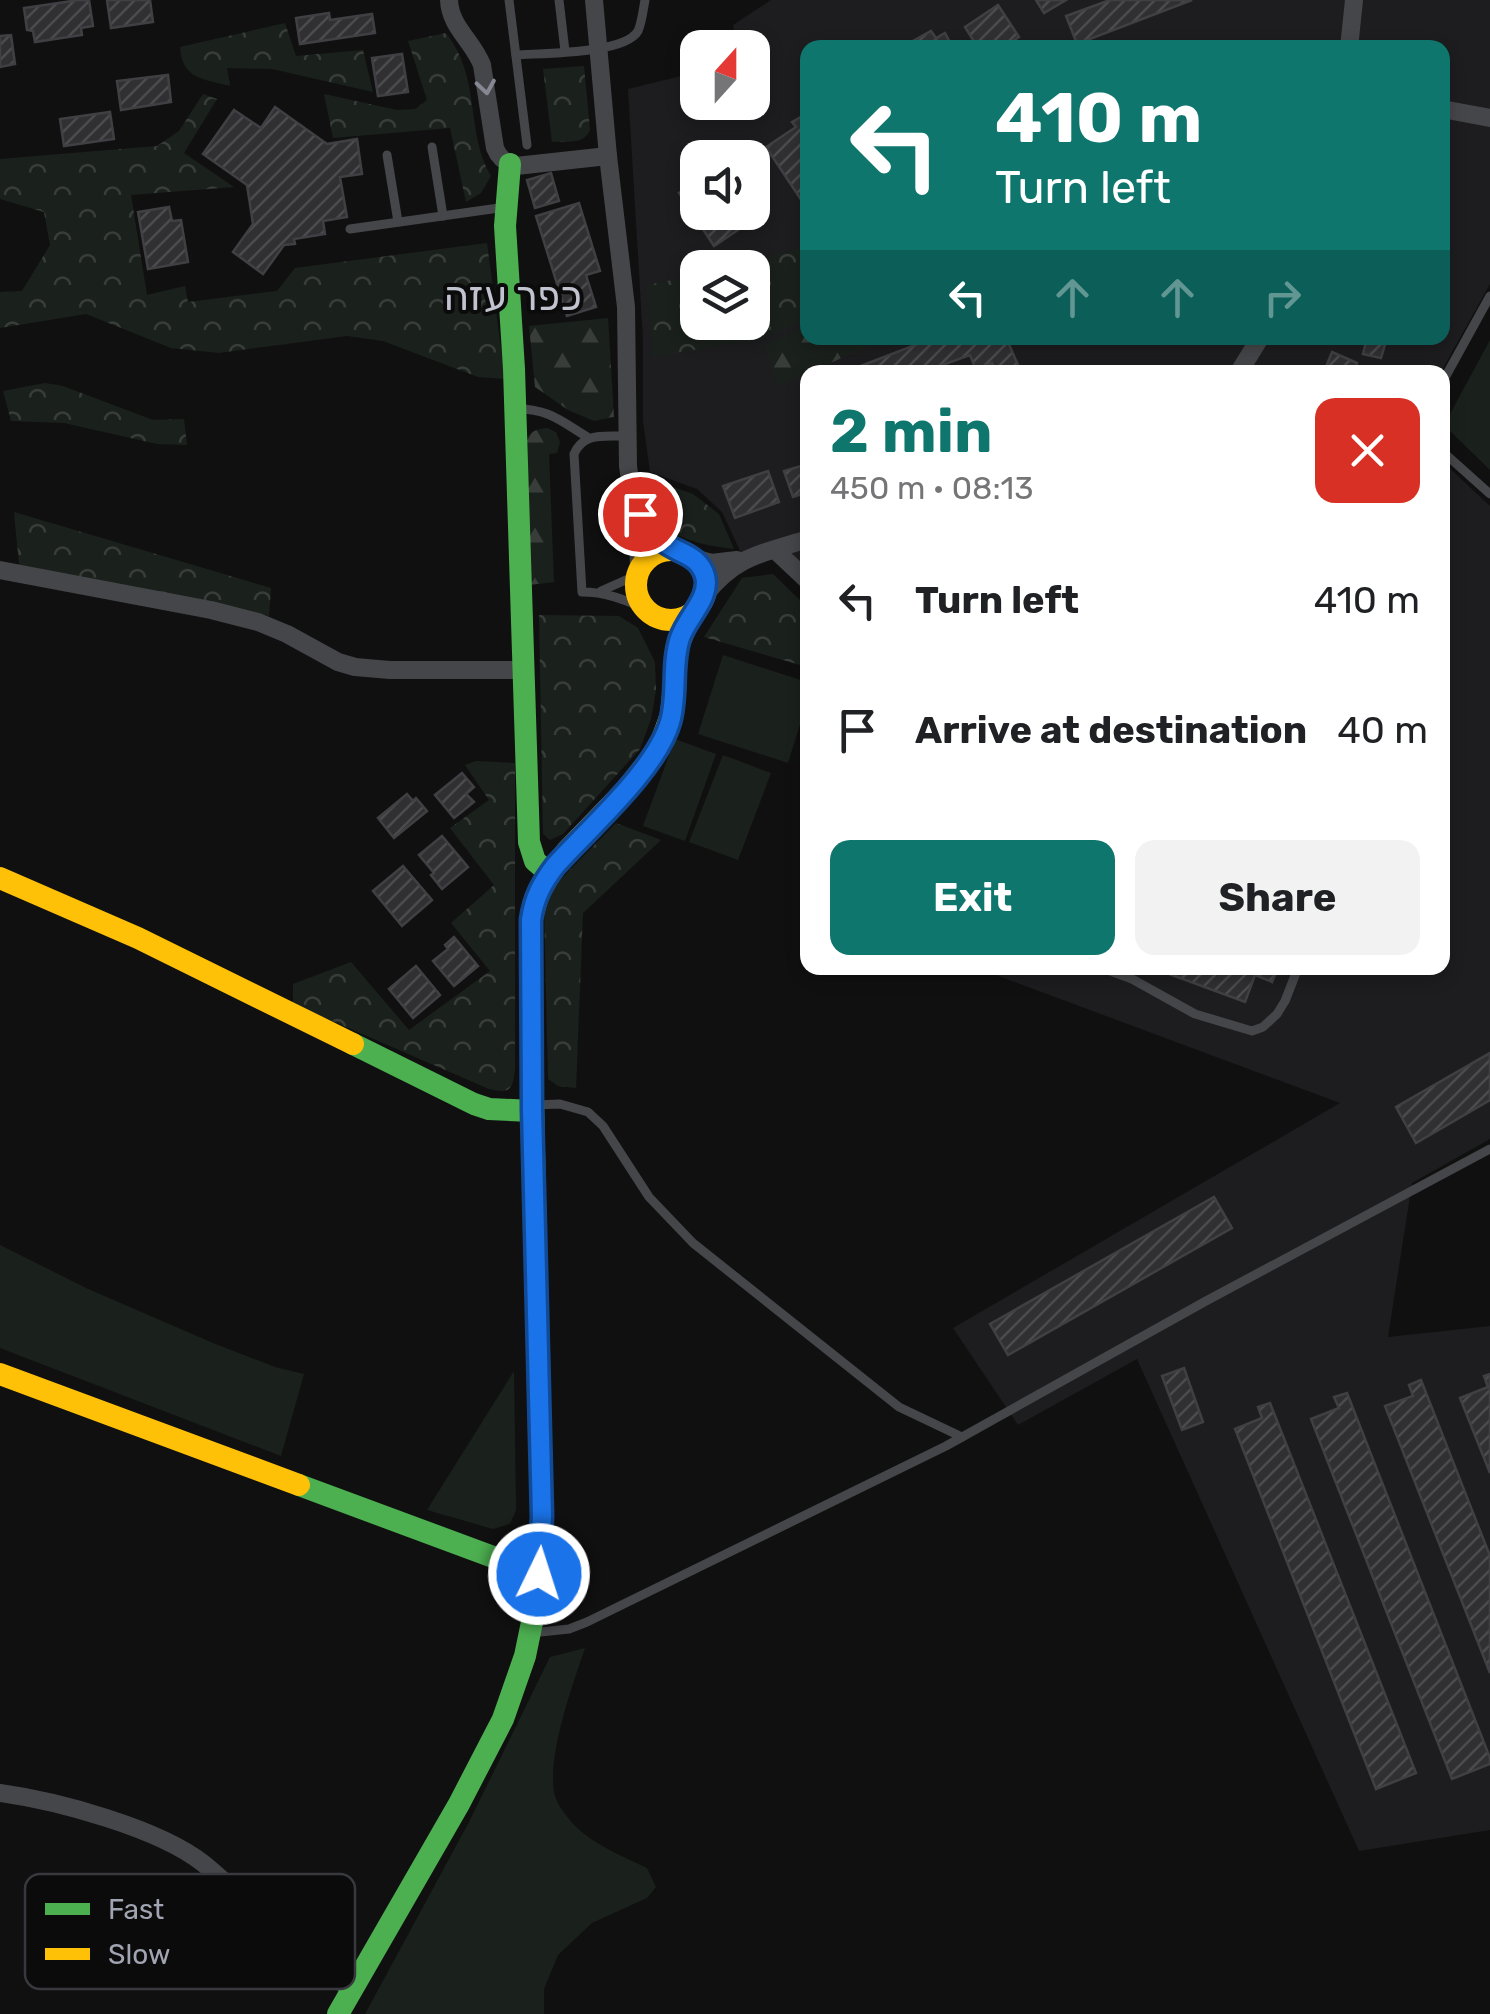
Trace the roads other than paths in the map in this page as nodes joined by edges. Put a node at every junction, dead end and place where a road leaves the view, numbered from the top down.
1 (449, 0) edge
2 (509, 0) edge
3 (560, 0) edge
4 (594, 0) edge
5 (646, 0) edge
6 (1354, 0) edge
7 (1349, 40) edge
8 (598, 48) junction
9 (565, 51) junction
10 (516, 55) junction
11 (1450, 110) edge
12 (1490, 118) edge
13 (527, 145) dead end
14 (432, 147) dead end
15 (387, 155) dead end
16 (608, 156) junction
17 (510, 164) junction
18 (506, 207) junction
19 (444, 216) junction
20 (398, 222) junction
21 (350, 229) dead end
22 (1490, 296) edge
23 (1450, 368) edge
24 (515, 409) junction
25 (628, 436) junction
26 (589, 438) junction
27 (1450, 459) edge
28 (1490, 494) edge
29 (632, 498) junction
30 (800, 541) edge
31 (775, 550) junction
32 (686, 554) junction
33 (747, 558) junction
34 (0, 570) edge
35 (638, 572) junction
36 (800, 573) edge
37 (599, 592) junction
38 (698, 604) junction
39 (646, 610) junction
40 (676, 658) junction
41 (522, 670) junction
42 (549, 873) junction
43 (0, 878) edge
44 (1121, 975) edge
45 (1295, 975) edge
46 (532, 1108) junction
47 (1490, 1149) edge
48 (0, 1374) edge
49 (962, 1438) junction
50 (539, 1574) junction
51 (530, 1633) junction
52 (0, 1793) edge
53 (214, 1874) edge
54 (355, 1984) edge
55 (352, 1989) edge
56 (338, 2014) edge

1 -> 17 street
2 - 10 lane
3 - 9 lane
4 - 8 street
5 - 8 lane
6 - 7 street
8 - 9 lane
8 - 16 street
9 - 10 lane
10 - 13 lane
11 - 12 street
14 - 19 lane
15 - 20 lane
16 - 17 street
16 - 25 street
17 - 18 street
18 - 19 lane
18 - 24 street
19 - 20 lane
20 - 21 lane
22 - 23 lane
24 - 26 lane
24 - 41 street
25 - 26 lane
25 - 29 street
26 - 37 lane
27 - 28 lane
29 - 32 street
29 - 35 street
30 - 31 street
31 - 33 street
31 - 36 street
32 - 33 street
32 - 35 street
32 - 38 street
33 - 38 street
34 - 41 street
35 - 37 lane
35 - 39 street
37 - 39 lane
38 - 39 street
38 - 40 street
39 - 40 street
40 - 42 street
41 - 42 street
42 - 46 street
43 - 46 street
44 - 45 lane
46 - 49 lane
46 - 50 street
47 - 49 lane
48 - 50 street
49 - 51 lane
50 - 51 street
51 - 54 street
52 - 53 street
55 - 56 street

